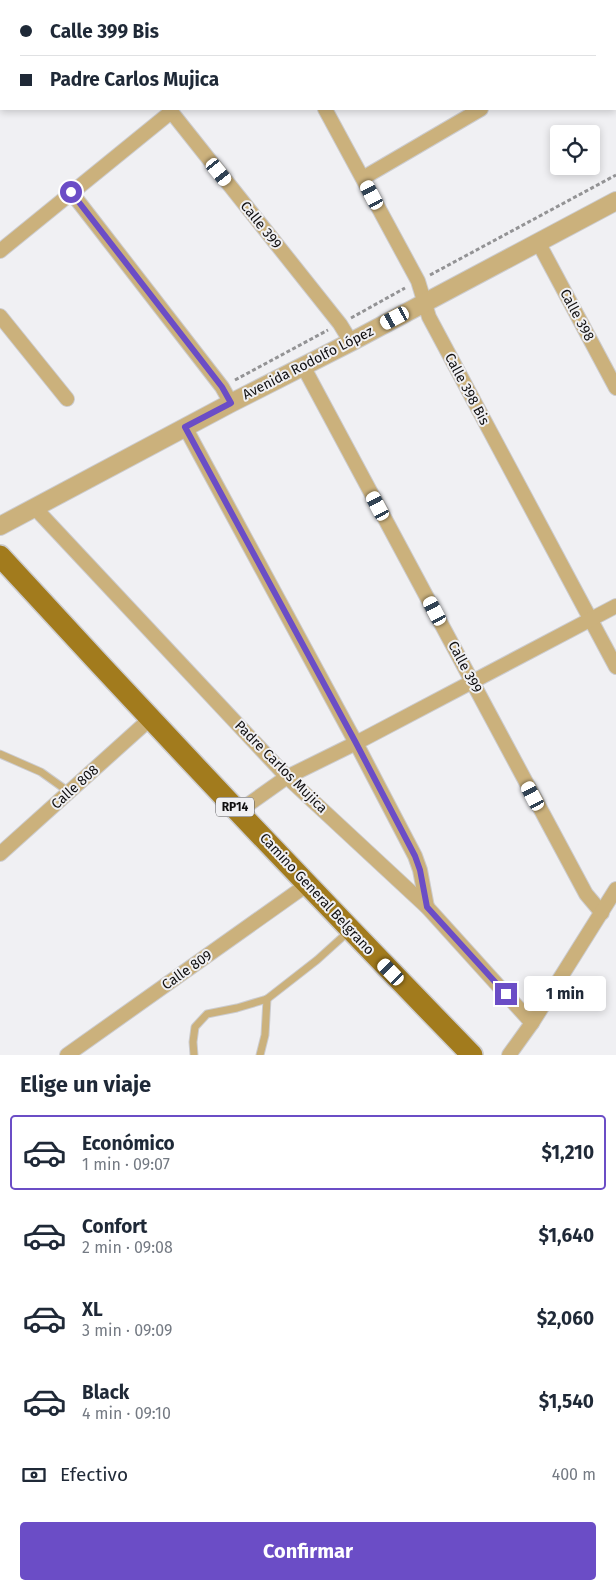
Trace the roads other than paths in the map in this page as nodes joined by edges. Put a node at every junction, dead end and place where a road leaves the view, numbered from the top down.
1 (170, 110) edge
2 (326, 110) edge
3 (477, 110) edge
4 (363, 178) junction
5 (71, 192) junction
6 (616, 201) edge
7 (538, 242) junction
8 (0, 252) edge
9 (425, 302) junction
10 (0, 316) edge
11 (351, 342) junction
12 (303, 366) junction
13 (616, 388) edge
14 (67, 399) dead end
15 (231, 403) junction
16 (185, 427) junction
17 (34, 507) junction
18 (0, 526) edge
19 (0, 556) edge
20 (616, 606) edge
21 (590, 620) junction
22 (616, 668) edge
23 (472, 681) junction
24 (150, 719) junction
25 (356, 743) junction
26 (0, 754) edge
27 (287, 777) junction
28 (69, 792) junction
29 (239, 811) junction
30 (0, 854) edge
31 (308, 884) junction
32 (616, 889) edge
33 (427, 907) junction
34 (602, 913) junction
35 (350, 930) junction
36 (266, 999) junction
37 (532, 1023) junction
38 (76, 1053) edge
39 (194, 1055) edge
40 (260, 1055) edge
41 (472, 1055) edge
42 (509, 1055) edge

1 - 5 street
1 - 11 street, Calle 399
2 - 4 street, Calle 398 Bis
3 - 4 street
4 - 9 street, Calle 398 Bis
5 - 8 street
5 - 15 street
6 - 7 street, Avenida Rodolfo López
7 - 9 street, Avenida Rodolfo López
7 - 13 street, Calle 398
9 - 11 street, Avenida Rodolfo López
9 - 21 street, Calle 398 Bis
10 - 14 street
11 - 12 street, Avenida Rodolfo López
12 - 15 street, Avenida Rodolfo López
12 - 23 street, Calle 399
15 - 16 street, Avenida Rodolfo López
16 - 17 street, Avenida Rodolfo López
16 - 25 street
17 - 18 street, Avenida Rodolfo López
17 - 27 street, Padre Carlos Mujica
19 - 24 main road, Camino General Belgrano / RP14
20 - 21 street
21 - 22 street, Calle 398 Bis
21 - 23 street
23 - 25 street
23 - 34 street, Calle 399
24 - 28 street, Calle 808
24 - 29 main road, Camino General Belgrano / RP14
25 - 27 street
25 - 33 street
26 - 28 lane
27 - 29 street
27 - 33 street, Padre Carlos Mujica
28 - 30 street, Calle 808
29 - 31 main road, Camino General Belgrano / RP14
31 - 35 main road, Camino General Belgrano / RP14
31 - 38 street, Calle 809
32 - 34 street
33 - 37 street, Padre Carlos Mujica
34 - 37 street
35 - 36 lane
35 - 41 main road, Camino General Belgrano / RP14
36 - 39 lane
36 - 40 lane
37 - 42 street

